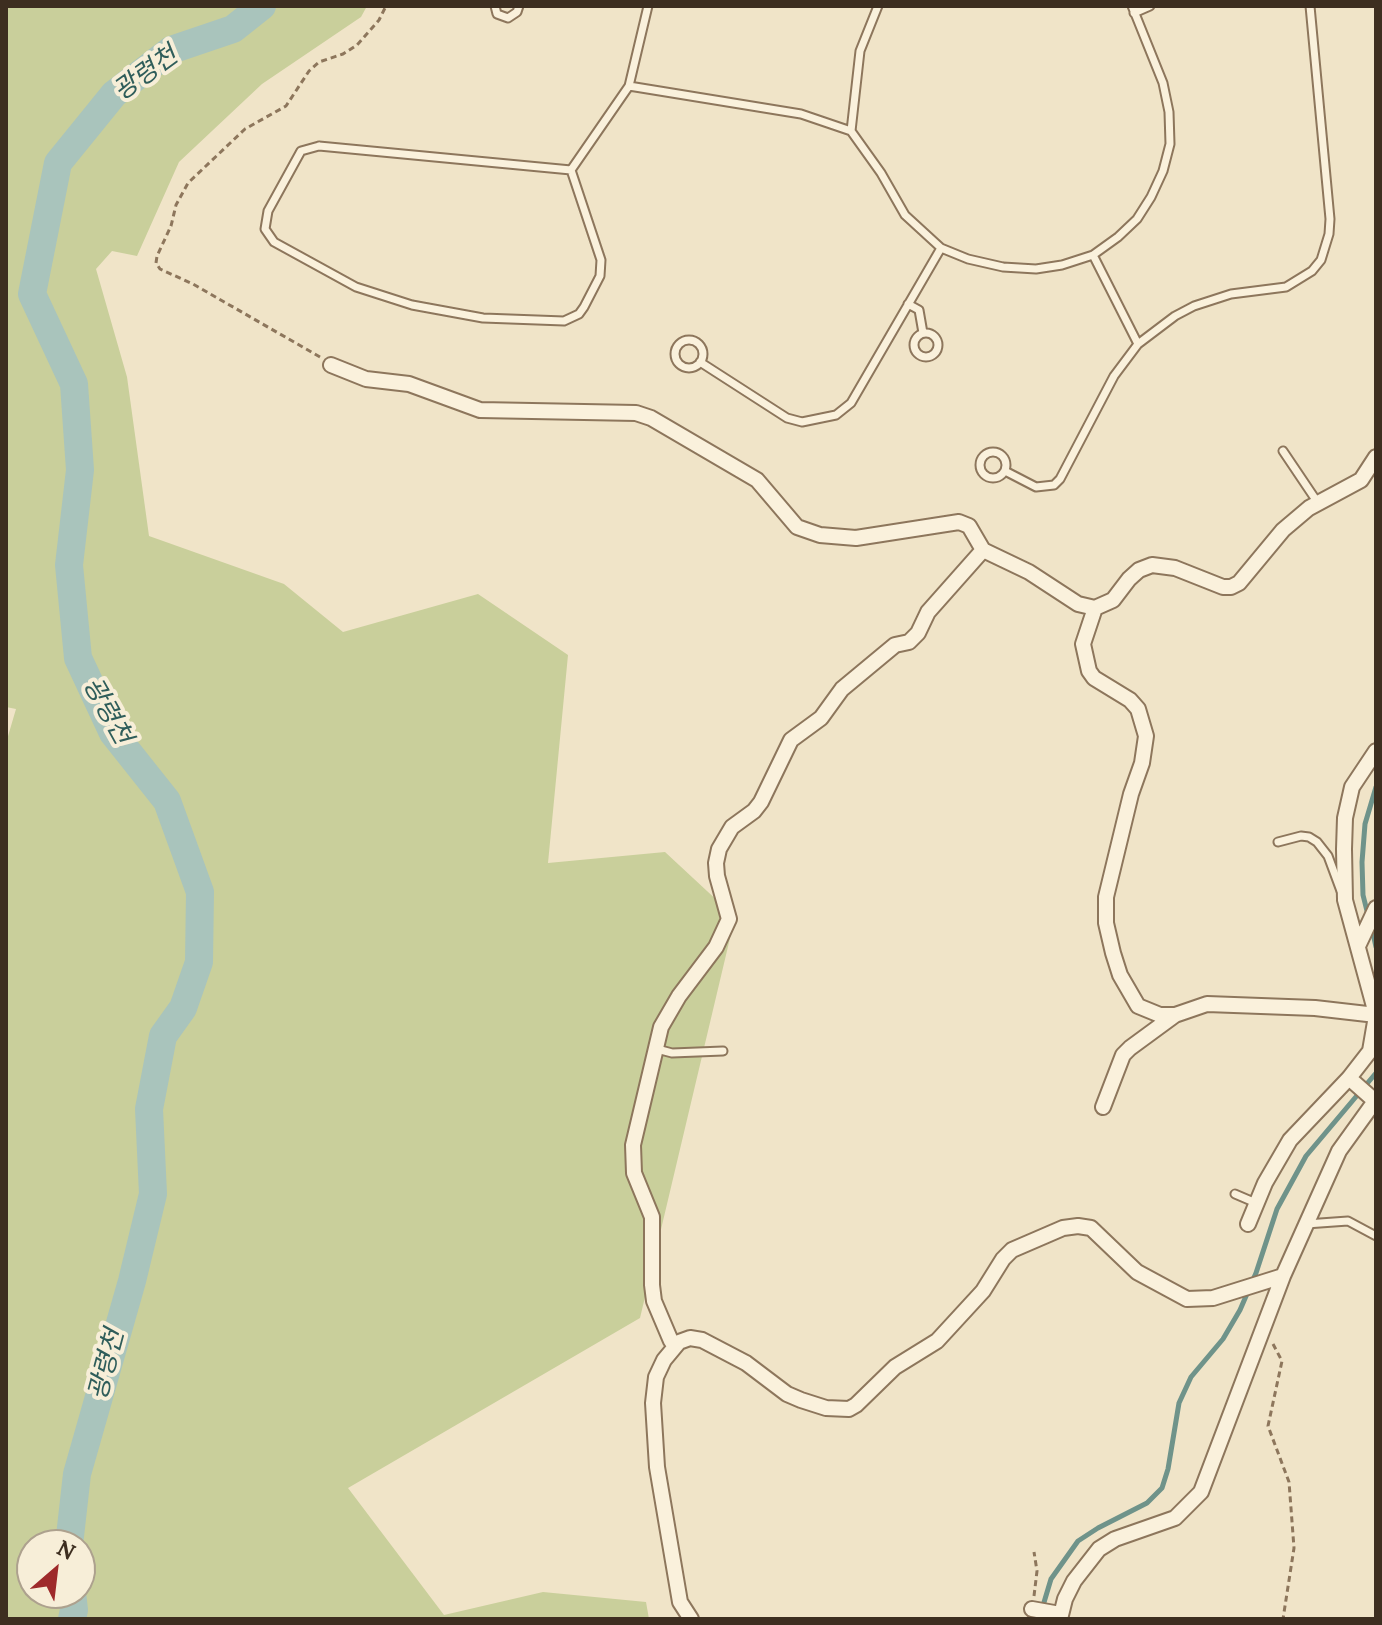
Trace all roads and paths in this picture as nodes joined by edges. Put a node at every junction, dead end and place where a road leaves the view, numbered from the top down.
1 (386, 6) edge
2 (495, 6) edge
3 (519, 6) edge
4 (648, 6) edge
5 (878, 6) edge
6 (1150, 6) edge
7 (1310, 6) edge
8 (1133, 9) edge
9 (629, 86) junction
10 (851, 131) junction
11 (571, 170) junction
12 (941, 248) junction
13 (1093, 255) junction
14 (908, 304) junction
15 (923, 333) dead end
16 (1138, 344) junction
17 (700, 362) dead end
18 (331, 365) joint
19 (1283, 451) dead end
20 (1376, 457) edge
21 (1005, 471) dead end
22 (1361, 480) junction
23 (1376, 486) edge
24 (1318, 503) junction
25 (983, 550) junction
26 (1095, 608) junction
27 (1376, 751) edge
28 (1278, 842) dead end
29 (1345, 900) junction
30 (1376, 908) edge
31 (1359, 944) junction
32 (1175, 1015) junction
33 (1376, 1015) edge
34 (655, 1048) junction
35 (723, 1051) dead end
36 (1349, 1078) junction
37 (1376, 1101) edge
38 (1103, 1107) dead end
39 (1235, 1194) dead end
40 (1256, 1203) junction
41 (1248, 1224) dead end
42 (1306, 1224) junction
43 (1376, 1236) edge
44 (1283, 1276) junction
45 (1263, 1328) junction
46 (671, 1341) dead end
47 (1034, 1552) dead end
48 (1035, 1609) joint
49 (1058, 1615) edge
50 (691, 1619) edge
51 (1283, 1619) edge

1 - 18 path
2 - 3 lane
4 - 9 lane
5 - 10 lane
6 - 8 lane
7 - 16 lane
8 - 13 lane
9 - 10 lane
9 - 11 lane
10 - 12 lane
11 - 11 lane
12 - 13 lane
12 - 14 lane
13 - 16 lane
14 - 15 lane
14 - 17 lane
16 - 21 lane
18 - 25 street
19 - 24 lane
20 - 22 street
22 - 23 street
22 - 24 street
24 - 26 street
25 - 26 street
25 - 34 street
26 - 32 street
27 - 29 street
28 - 29 lane
29 - 31 street
30 - 31 street
31 - 33 street
32 - 33 street
32 - 38 street
33 - 36 street
34 - 35 lane
34 - 46 street
36 - 37 street
36 - 40 street
37 - 42 street
39 - 40 lane
40 - 41 street
42 - 43 lane
42 - 44 street
44 - 45 street
44 - 50 street
45 - 49 street
45 - 51 path
47 - 48 path
48 - 49 street

